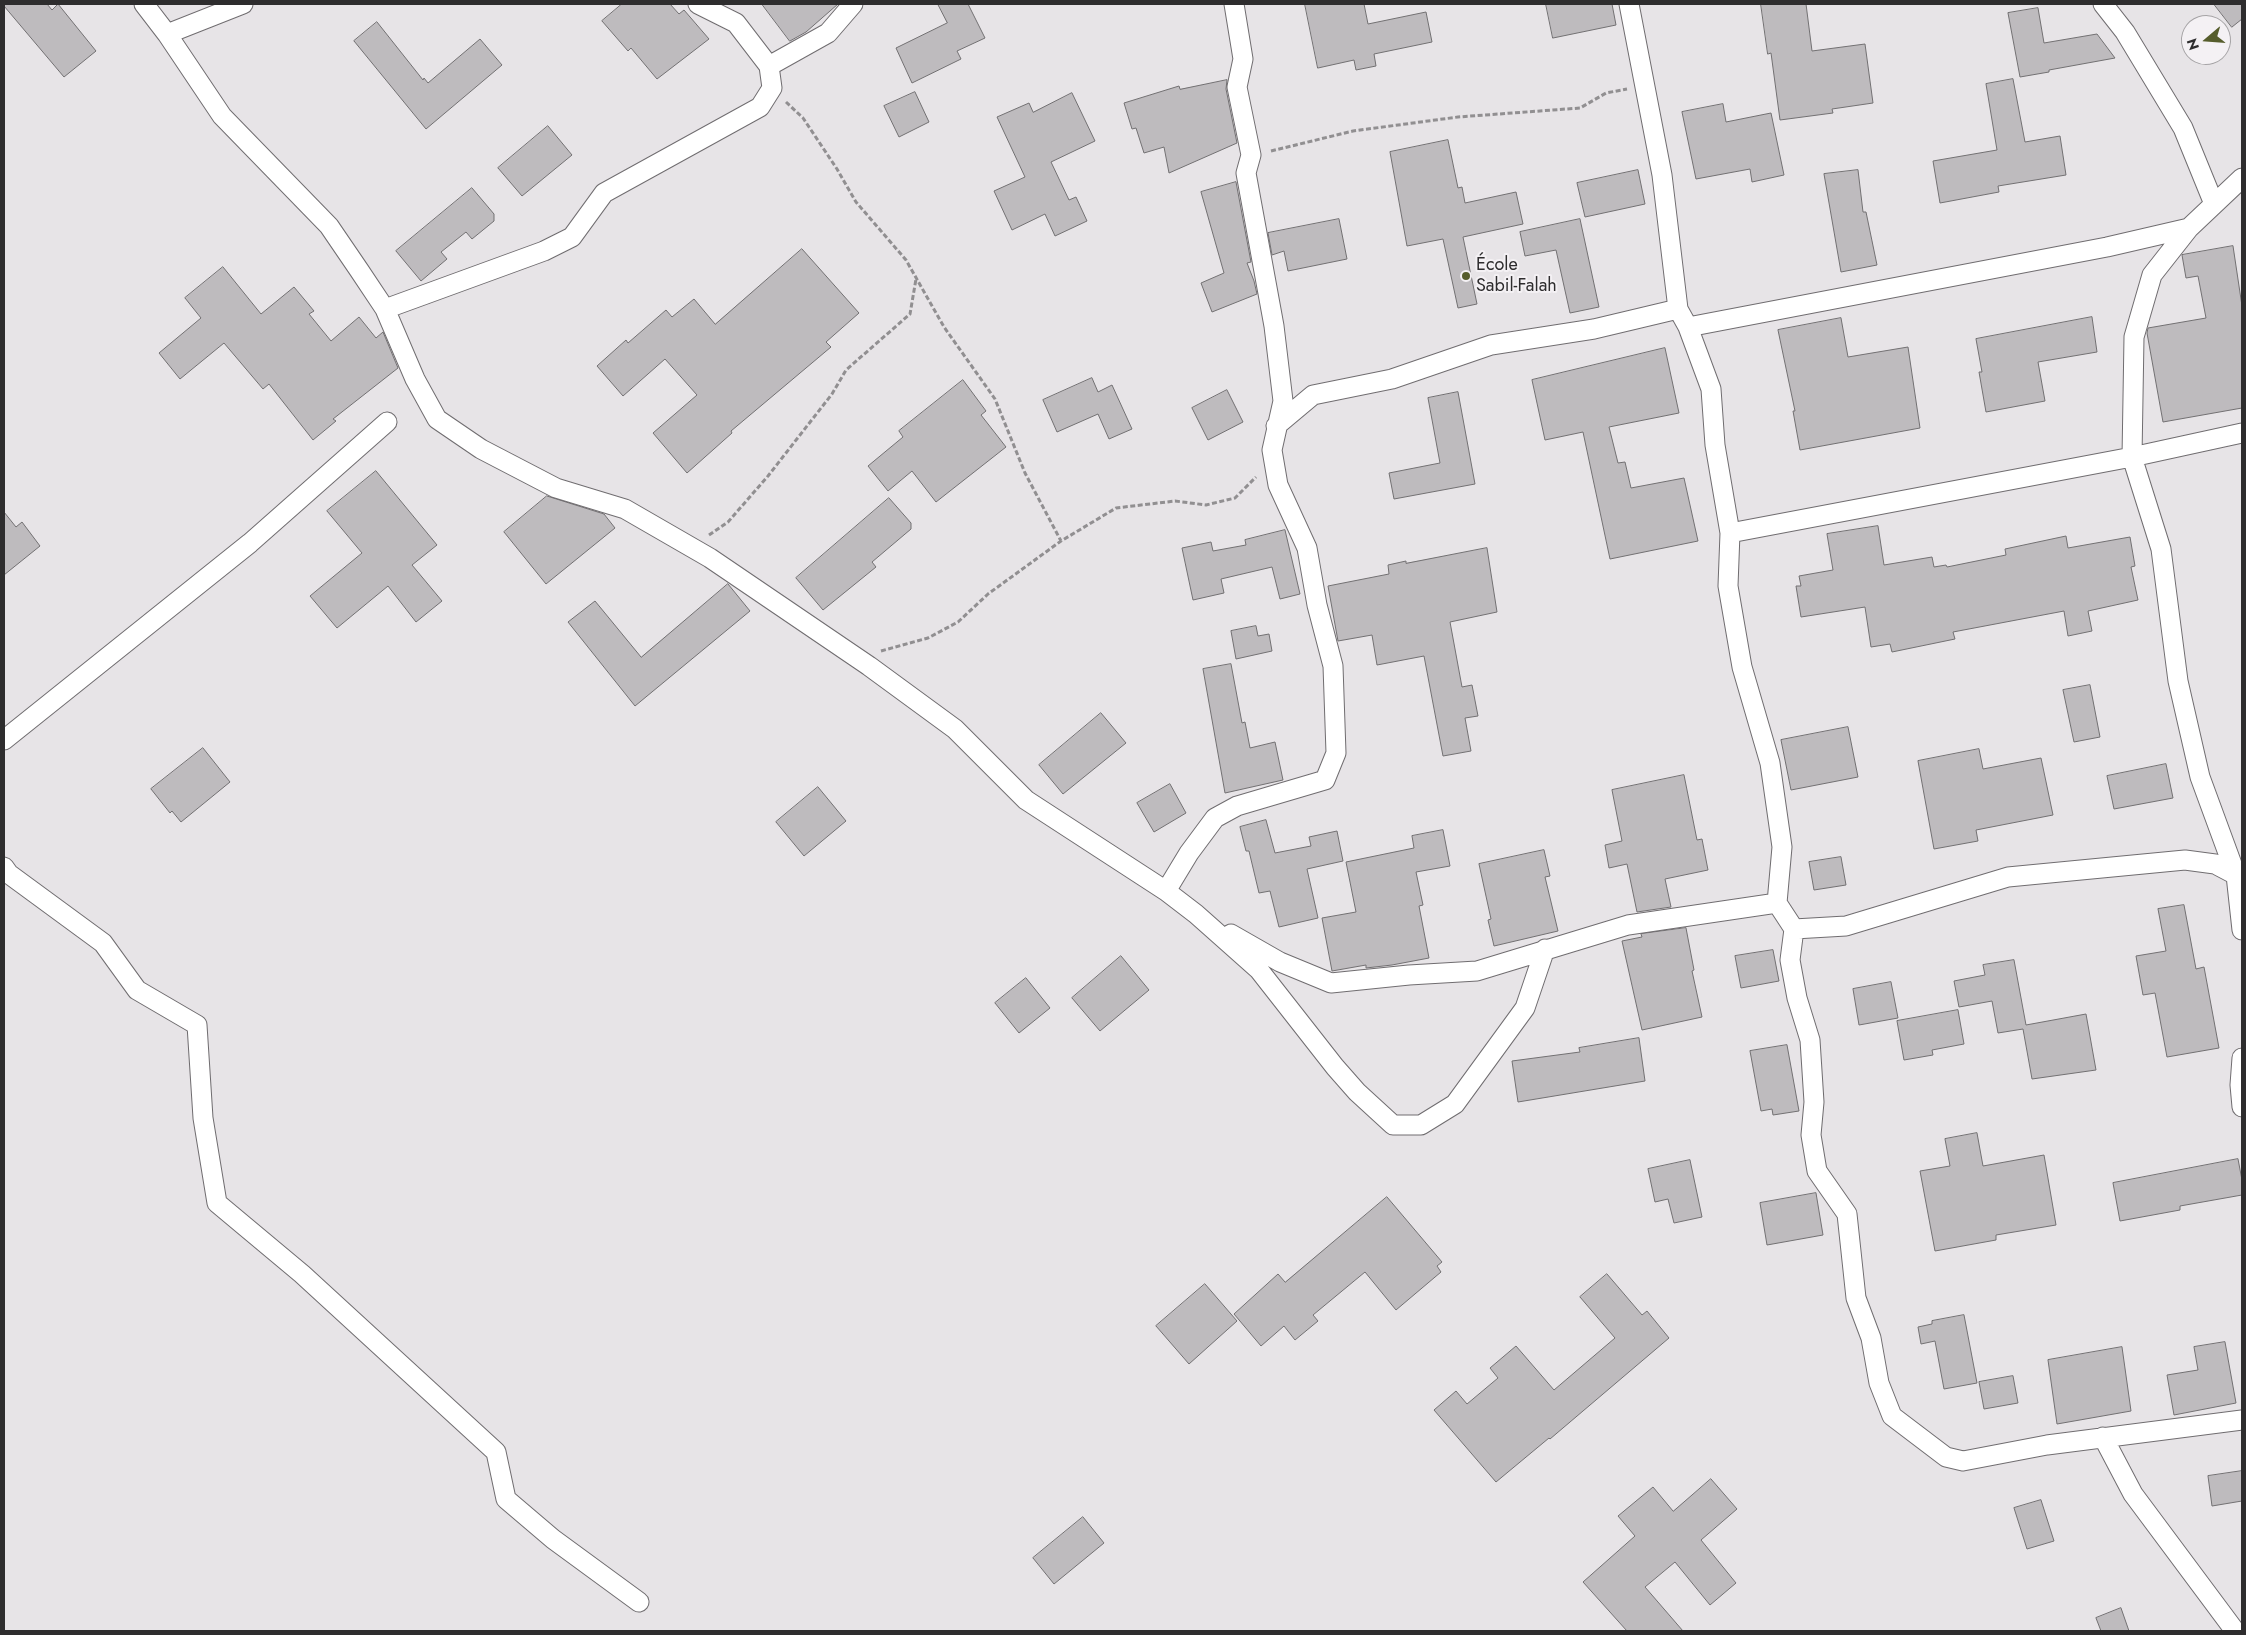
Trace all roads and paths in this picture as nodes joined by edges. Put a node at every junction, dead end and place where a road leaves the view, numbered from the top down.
1 (144, 4) edge
2 (243, 4) edge
3 (698, 4) edge
4 (853, 4) edge
5 (1234, 4) edge
6 (1629, 4) edge
7 (2103, 4) edge
8 (167, 34) junction
9 (769, 66) junction
10 (1645, 86) junction
11 (772, 88) junction
12 (1251, 155) junction
13 (2242, 178) edge
14 (2214, 204) junction
15 (2189, 228) junction
16 (916, 278) junction
17 (1678, 309) junction
18 (385, 310) junction
19 (1688, 327) junction
20 (386, 422) dead end
21 (1276, 426) junction
22 (2242, 433) edge
23 (1272, 450) junction
24 (2132, 457) junction
25 (1730, 533) junction
26 (1061, 541) junction
27 (692, 547) junction
28 (856, 657) junction
29 (4, 740) edge
30 (4, 867) edge
31 (2239, 874) edge
32 (1166, 891) junction
33 (1777, 903) junction
34 (1196, 914) junction
35 (1794, 929) junction
36 (2242, 930) edge
37 (1545, 949) junction
38 (2242, 1058) edge
39 (2242, 1107) edge
40 (2242, 1420) edge
41 (2103, 1437) junction
42 (639, 1602) dead end
43 (2236, 1631) edge

1 - 8 street
2 - 8 street
3 - 9 street
4 - 9 street
5 - 12 street
6 - 10 street
7 - 14 street
8 - 18 street
9 - 11 street
10 - 12 path
10 - 17 street
11 - 16 path
11 - 18 street
12 - 21 street
13 - 14 street
14 - 15 street
15 - 19 street
15 - 24 street
16 - 26 path
16 - 27 path
17 - 19 street
17 - 21 street
18 - 27 street
19 - 25 street
20 - 29 street
21 - 23 street
22 - 24 street
23 - 26 path
23 - 32 street
24 - 25 street
24 - 31 street
25 - 33 street
26 - 28 path
27 - 28 street
28 - 32 street
30 - 42 street
31 - 35 street
31 - 36 street
32 - 34 street
33 - 35 street
33 - 37 street
34 - 37 street
34 - 37 street
35 - 41 street
38 - 39 street
40 - 41 street
41 - 43 street

